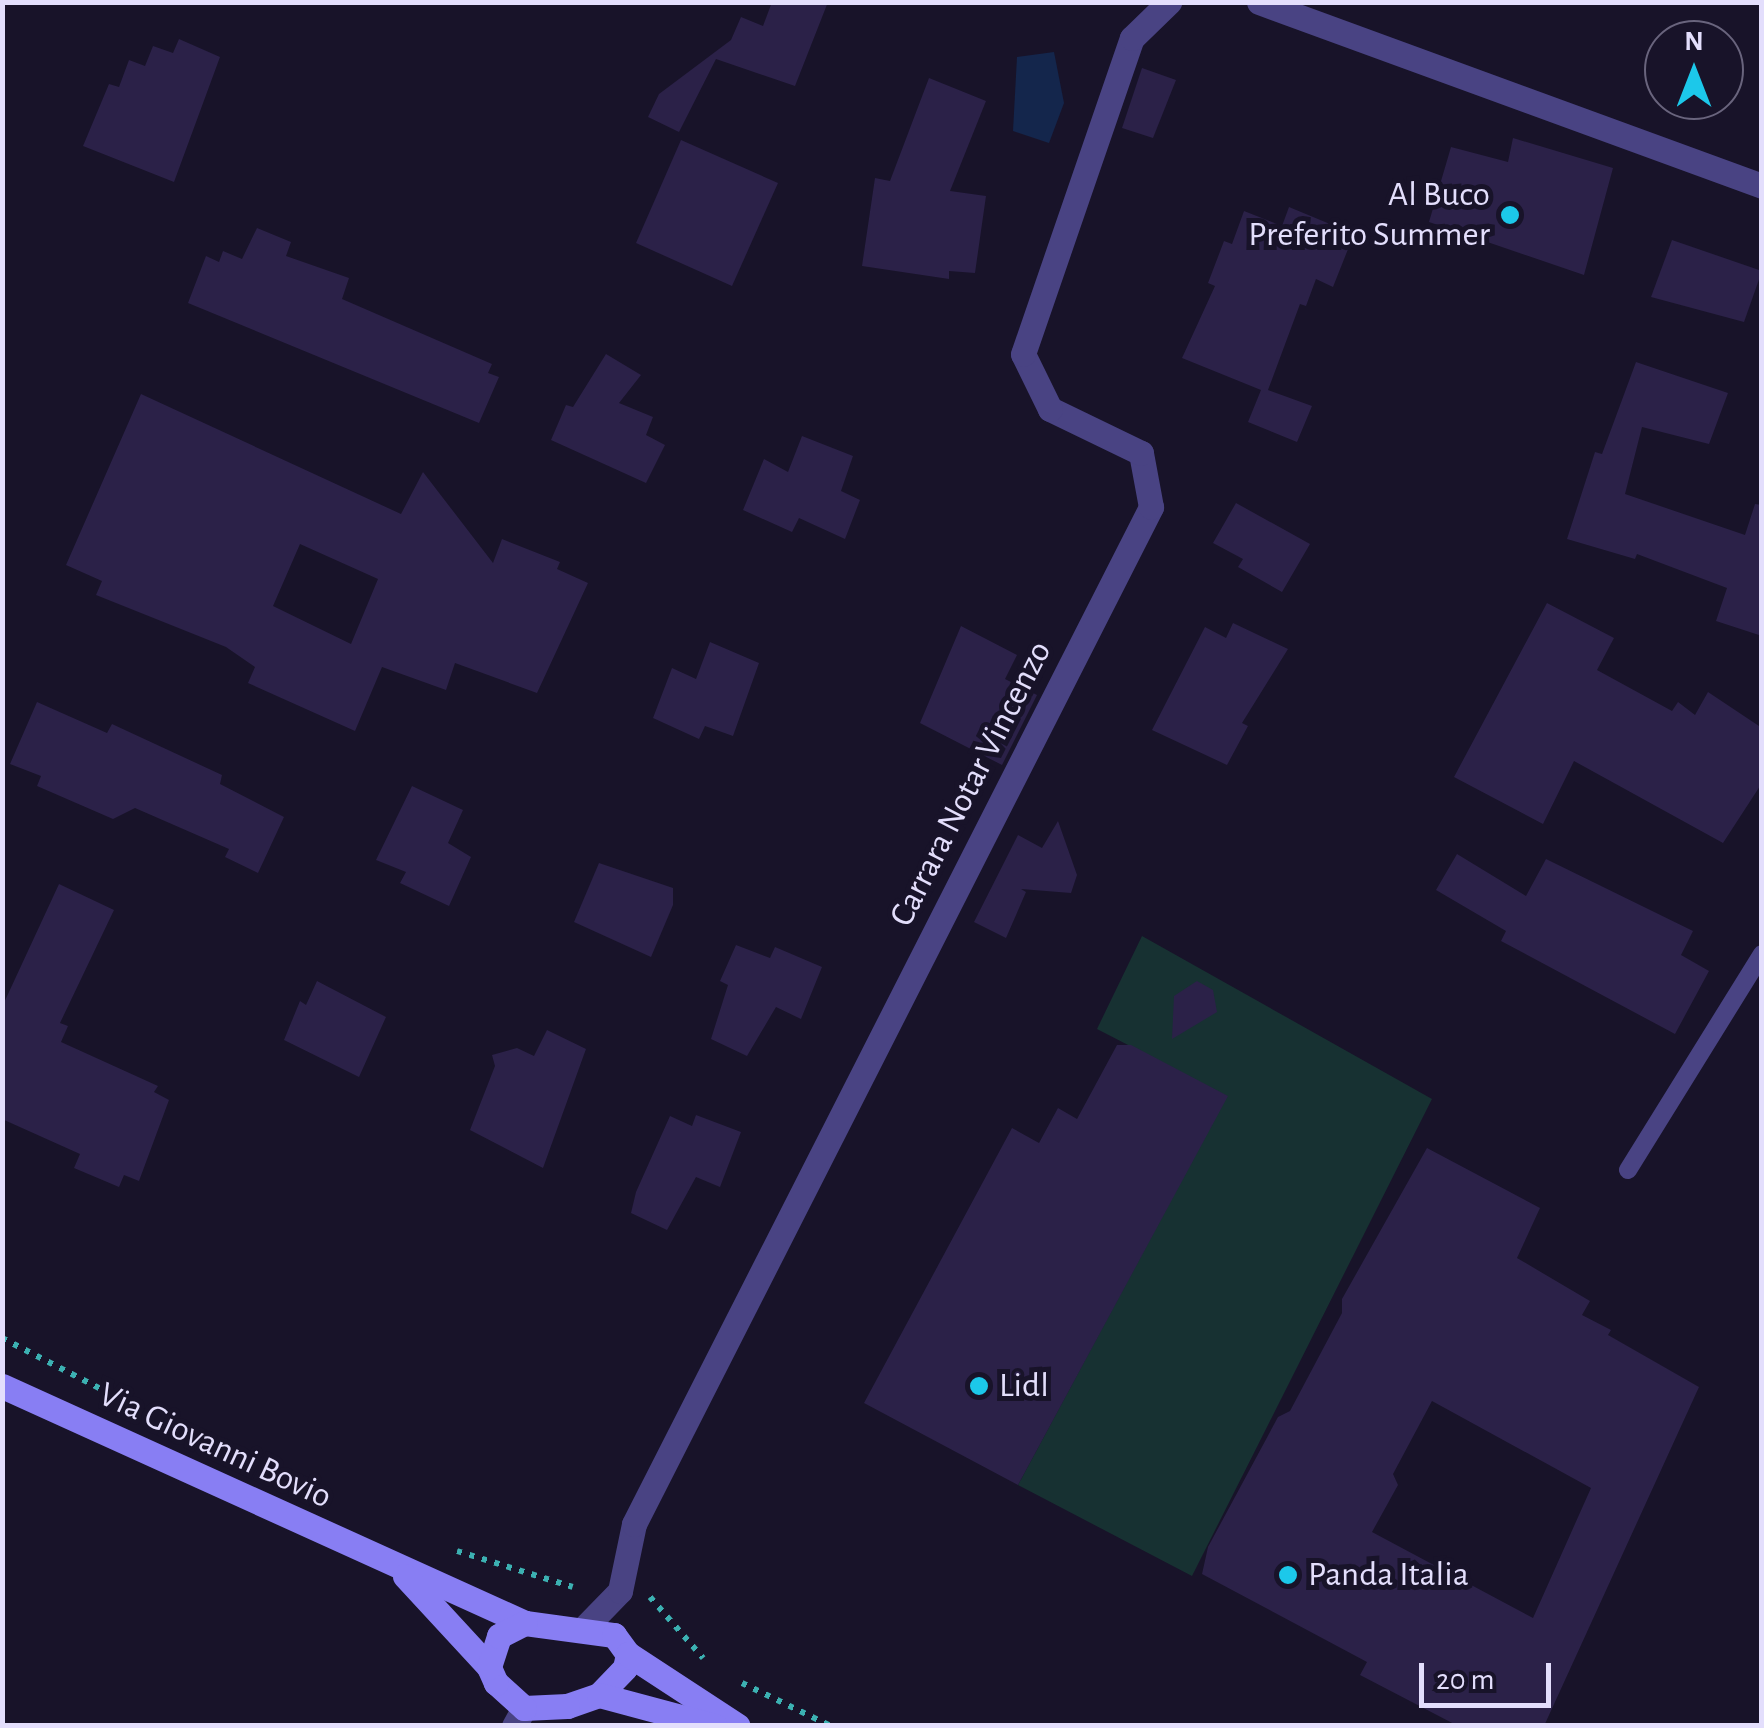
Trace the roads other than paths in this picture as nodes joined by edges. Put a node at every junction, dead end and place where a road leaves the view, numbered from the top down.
1 (1169, 2) edge
2 (1258, 2) edge
3 (1762, 186) edge
4 (1762, 954) edge
5 (1628, 1170) dead end
6 (2, 1386) edge
7 (398, 1569) junction
8 (525, 1623) junction
9 (585, 1627) junction
10 (628, 1654) junction
11 (489, 1667) junction
12 (598, 1695) junction
13 (519, 1717) edge
14 (715, 1726) edge
15 (738, 1726) edge

1 - 9 street, Carrara Notar Vincenzo
2 - 3 street
4 - 5 lane
6 - 7 main road, Via Giovanni Bovio
7 - 8 main road, Via Giovanni Bovio
7 - 11 main road
8 - 9 main road
8 - 11 main road
9 - 10 main road
10 - 12 main road
10 - 15 main road
11 - 13 main road
12 - 13 main road
12 - 14 main road

